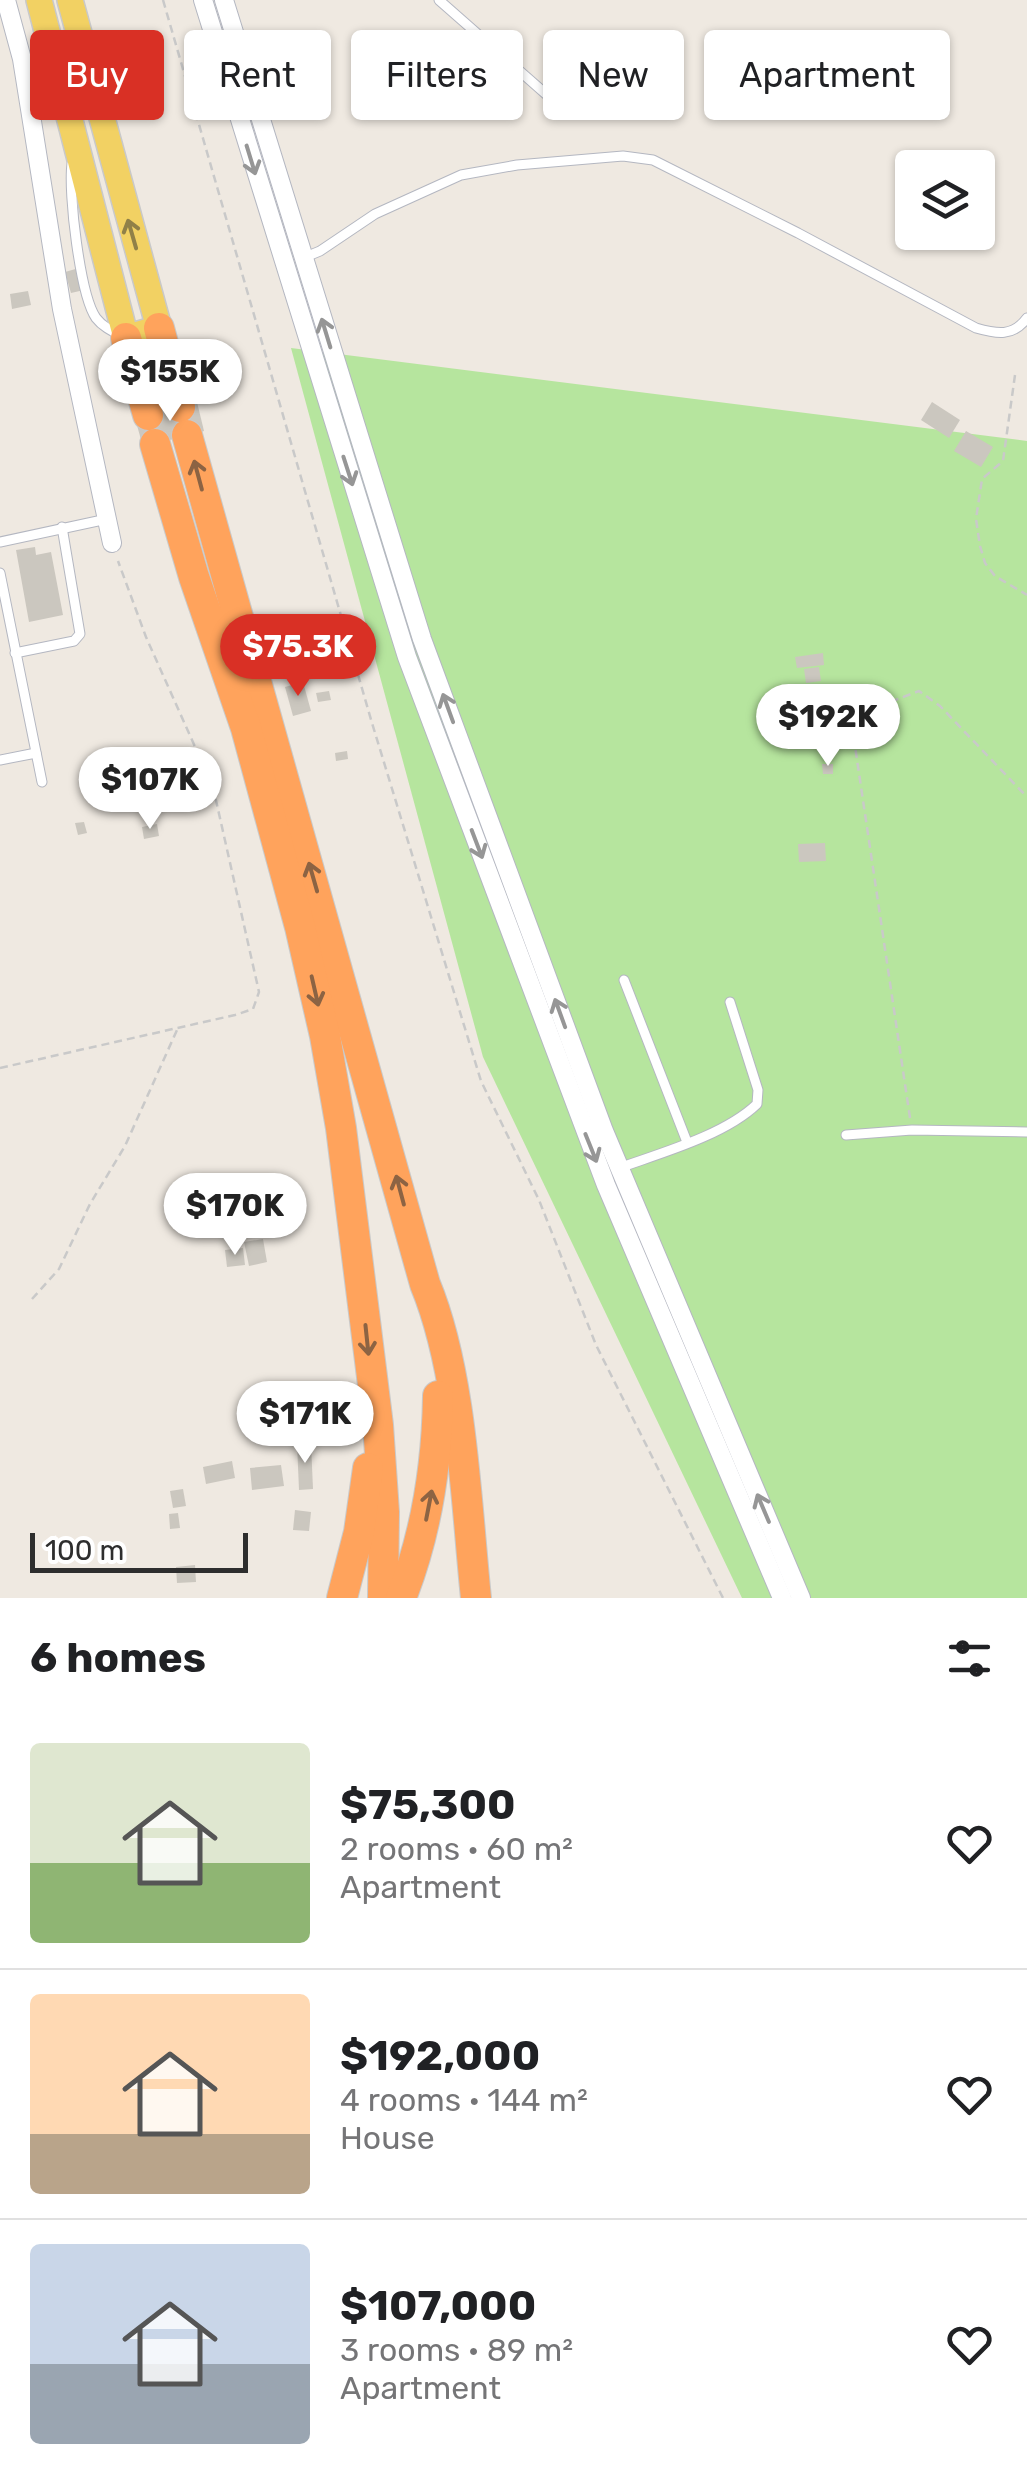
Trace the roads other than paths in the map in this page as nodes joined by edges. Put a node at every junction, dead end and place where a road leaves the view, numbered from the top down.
1 (6, 0) edge
2 (39, 0) edge
3 (70, 0) edge
4 (203, 0) edge
5 (224, 0) edge
6 (439, 0) edge
7 (543, 92) edge
8 (303, 258) junction
9 (1027, 318) edge
10 (159, 328) junction
11 (126, 338) junction
12 (107, 519) junction
13 (62, 527) junction
14 (0, 542) edge
15 (112, 544) road end
16 (0, 572) edge
17 (3, 602) edge
18 (15, 652) junction
19 (36, 753) junction
20 (0, 760) edge
21 (472, 773) junction
22 (453, 780) junction
23 (42, 782) dead end
24 (624, 980) dead end
25 (730, 1002) dead end
26 (1027, 1132) edge
27 (846, 1135) dead end
28 (687, 1142) junction
29 (619, 1168) junction
30 (425, 1284) junction
31 (371, 1385) junction
32 (342, 1598) edge
33 (384, 1598) edge
34 (401, 1598) edge
35 (476, 1598) edge
36 (782, 1598) edge
37 (801, 1598) edge

1 - 12 street
2 - 11 main road
10 -> 3 main road
4 -> 22 street
5 - 8 street
6 - 7 lane
8 - 9 lane
21 -> 8 street
10 - 11 main road
30 -> 10 highway
11 -> 31 highway
12 - 13 lane
12 - 15 street
13 - 14 lane
13 - 18 lane
16 - 17 lane
17 - 18 lane
18 - 19 lane
19 - 20 lane
19 - 23 lane
21 - 22 lane
29 -> 21 street
22 -> 36 street
24 - 28 lane
25 - 28 lane
26 - 27 lane
28 - 29 lane
37 -> 29 street
34 -> 30 highway
30 - 35 highway
31 - 32 highway
31 - 33 highway

